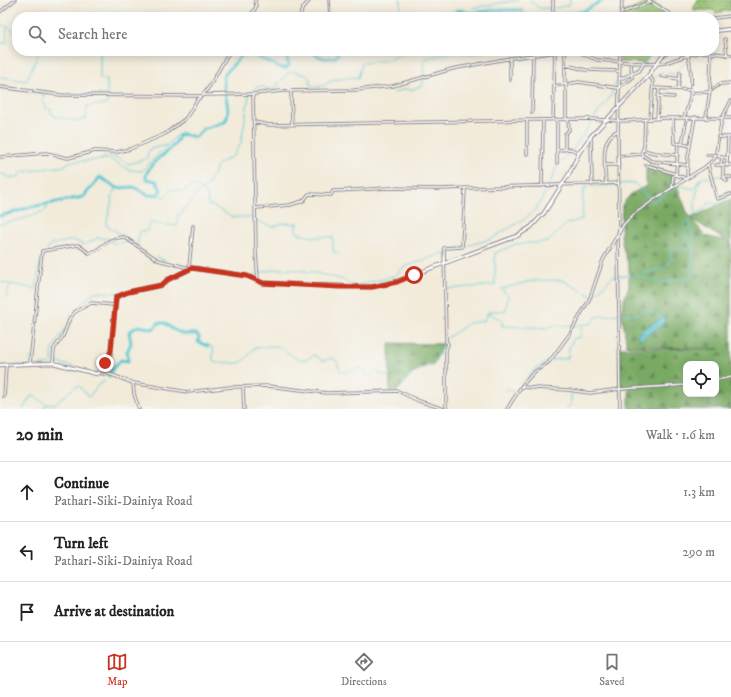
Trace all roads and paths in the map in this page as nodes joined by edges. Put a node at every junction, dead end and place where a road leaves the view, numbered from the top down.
1 (15, 0) edge
2 (255, 0) edge
3 (310, 0) edge
4 (329, 0) edge
5 (553, 0) edge
6 (622, 0) edge
7 (648, 0) edge
8 (651, 2) junction
9 (0, 12) edge
10 (253, 12) edge
11 (301, 12) edge
12 (330, 12) edge
13 (553, 12) edge
14 (621, 12) edge
15 (624, 12) edge
16 (666, 12) edge
17 (731, 16) edge
18 (719, 17) edge
19 (731, 29) edge
20 (719, 31) edge
21 (726, 39) dead end
22 (719, 54) edge
23 (727, 55) junction
24 (731, 55) edge
25 (226, 56) edge
26 (525, 56) edge
27 (533, 56) edge
28 (556, 56) edge
29 (565, 56) edge
30 (587, 56) edge
31 (620, 56) edge
32 (662, 56) edge
33 (685, 56) edge
34 (688, 56) edge
35 (711, 56) edge
36 (510, 58) junction
37 (620, 62) junction
38 (631, 63) junction
39 (645, 63) junction
40 (655, 64) junction
41 (566, 65) junction
42 (619, 71) junction
43 (680, 72) dead end
44 (631, 74) junction
45 (648, 76) junction
46 (661, 76) dead end
47 (679, 79) junction
48 (510, 80) dead end
49 (619, 80) junction
50 (566, 83) junction
51 (731, 83) edge
52 (554, 86) junction
53 (0, 87) edge
54 (620, 88) junction
55 (654, 88) junction
56 (659, 88) junction
57 (678, 89) junction
58 (291, 91) junction
59 (691, 91) junction
60 (710, 91) junction
61 (253, 94) junction
62 (202, 96) junction
63 (658, 96) junction
64 (674, 97) dead end
65 (731, 100) edge
66 (619, 105) junction
67 (532, 114) dead end
68 (695, 117) junction
69 (706, 117) junction
70 (657, 118) junction
71 (673, 118) junction
72 (684, 118) junction
73 (687, 118) junction
74 (722, 118) junction
75 (731, 118) edge
76 (567, 119) junction
77 (608, 119) junction
78 (645, 119) junction
79 (650, 119) junction
80 (527, 120) junction
81 (543, 120) junction
82 (553, 120) junction
83 (557, 120) junction
84 (619, 121) junction
85 (254, 122) junction
86 (292, 124) junction
87 (618, 130) junction
88 (591, 136) junction
89 (718, 137) junction
90 (728, 137) junction
91 (731, 137) edge
92 (678, 144) junction
93 (682, 144) junction
94 (690, 146) junction
95 (557, 150) junction
96 (565, 150) junction
97 (643, 150) junction
98 (578, 153) junction
99 (527, 154) dead end
100 (641, 154) junction
101 (678, 155) junction
102 (707, 155) dead end
103 (619, 156) junction
104 (716, 156) junction
105 (731, 156) edge
106 (0, 157) edge
107 (722, 157) junction
108 (728, 157) junction
109 (557, 163) dead end
110 (676, 164) junction
111 (606, 165) junction
112 (619, 165) junction
113 (646, 165) dead end
114 (687, 165) junction
115 (708, 165) junction
116 (716, 165) dead end
117 (731, 165) edge
118 (722, 166) junction
119 (727, 166) junction
120 (676, 174) junction
121 (731, 176) edge
122 (723, 177) junction
123 (686, 178) junction
124 (727, 181) dead end
125 (606, 184) junction
126 (619, 184) junction
127 (592, 185) junction
128 (542, 186) junction
129 (562, 186) junction
130 (672, 187) junction
131 (465, 188) junction
132 (731, 194) edge
133 (256, 208) junction
134 (193, 226) dead end
135 (619, 232) junction
136 (445, 263) junction
137 (189, 268) junction
138 (258, 280) junction
139 (114, 305) junction
140 (30, 363) junction
141 (53, 364) junction
142 (0, 365) edge
143 (6, 365) junction
144 (98, 373) junction
145 (731, 377) edge
146 (719, 379) edge
147 (133, 383) junction
148 (683, 384) edge
149 (521, 386) junction
150 (243, 387) junction
151 (620, 389) junction
152 (4, 397) dead end
153 (139, 409) edge
154 (244, 409) edge
155 (445, 409) edge
156 (507, 409) edge
157 (620, 409) edge

1 - 9 street
2 - 10 street
3 - 11 street
4 - 12 street
5 - 13 street
6 - 14 street
7 - 8 street
8 - 15 street
8 - 16 street
17 - 18 street
19 - 20 main road
21 - 23 street
22 - 23 street
23 - 24 street
25 - 62 street
26 - 36 street
27 - 67 street
28 - 52 street
29 - 41 street
30 - 37 street
31 - 37 street
32 - 40 main road
33 - 40 street
34 - 59 street
35 - 60 street
36 - 48 street
36 - 58 street
37 - 38 street
37 - 42 street
38 - 39 street
38 - 44 street
39 - 40 street
39 - 44 street
40 - 45 main road
41 - 42 street
41 - 50 street
42 - 49 street
43 - 47 street
44 - 49 street
44 - 54 street
45 - 55 street
45 - 66 main road
46 - 47 street
47 - 57 street
49 - 54 street
50 - 52 street
50 - 54 street
50 - 76 street
51 - 60 street
52 - 82 street
53 - 62 street
54 - 66 street
55 - 56 street
55 - 79 street
56 - 57 street
56 - 63 street
57 - 59 street
58 - 61 street
58 - 86 street
59 - 60 street
59 - 72 street
60 - 69 street
61 - 62 street
61 - 85 street
62 - 106 street
63 - 64 street
63 - 70 street
65 - 74 street
66 - 77 main road
66 - 84 street
68 - 69 street
68 - 73 street
68 - 94 street
69 - 74 street
70 - 71 street
70 - 79 street
71 - 72 street
71 - 92 street
72 - 73 street
73 - 93 street
74 - 75 street
74 - 89 street
76 - 77 street
76 - 83 street
76 - 96 street
77 - 84 street
77 - 88 main road
78 - 79 street
78 - 84 street
78 - 97 street
80 - 81 street
80 - 86 street
80 - 99 street
81 - 82 street
81 - 128 street
82 - 83 street
83 - 95 street
84 - 87 street
85 - 86 street
85 - 133 street
87 - 103 street
87 - 111 street
88 - 98 main road
88 - 127 street
89 - 90 street
89 - 104 street
90 - 91 street
90 - 108 street
92 - 93 street
92 - 101 street
93 - 94 street
94 - 114 street
95 - 96 street
95 - 109 street
96 - 98 street
97 - 100 street
97 - 101 street
98 - 129 main road
100 - 103 street
100 - 110 street
101 - 110 street
102 - 104 street
103 - 112 street
104 - 107 street
104 - 115 street
105 - 108 street
107 - 108 street
107 - 118 street
108 - 119 street
110 - 114 street
110 - 120 street
111 - 112 street
111 - 125 street
112 - 126 street
113 - 120 street
114 - 123 street
115 - 123 street
115 - 132 street
116 - 118 street
117 - 119 street
118 - 119 street
118 - 122 street
120 - 123 street
120 - 130 street
121 - 122 street
122 - 124 street
123 - 130 street
125 - 126 street
125 - 127 street
126 - 135 street
127 - 129 street
128 - 129 street
128 - 131 street
129 - 136 main road
130 - 135 street
131 - 133 street
131 - 136 street
133 - 138 street
134 - 137 street
135 - 149 street
135 - 151 street
136 - 138 main road
136 - 155 street
137 - 138 main road
137 - 139 main road
137 - 140 street
139 - 141 street
139 - 144 main road
140 - 141 main road
140 - 143 main road
141 - 144 main road
142 - 143 main road
143 - 152 street
144 - 147 street
145 - 146 street
147 - 150 street
147 - 153 street
148 - 151 street
149 - 151 street
149 - 156 street
150 - 154 street
150 - 155 street
151 - 157 street

